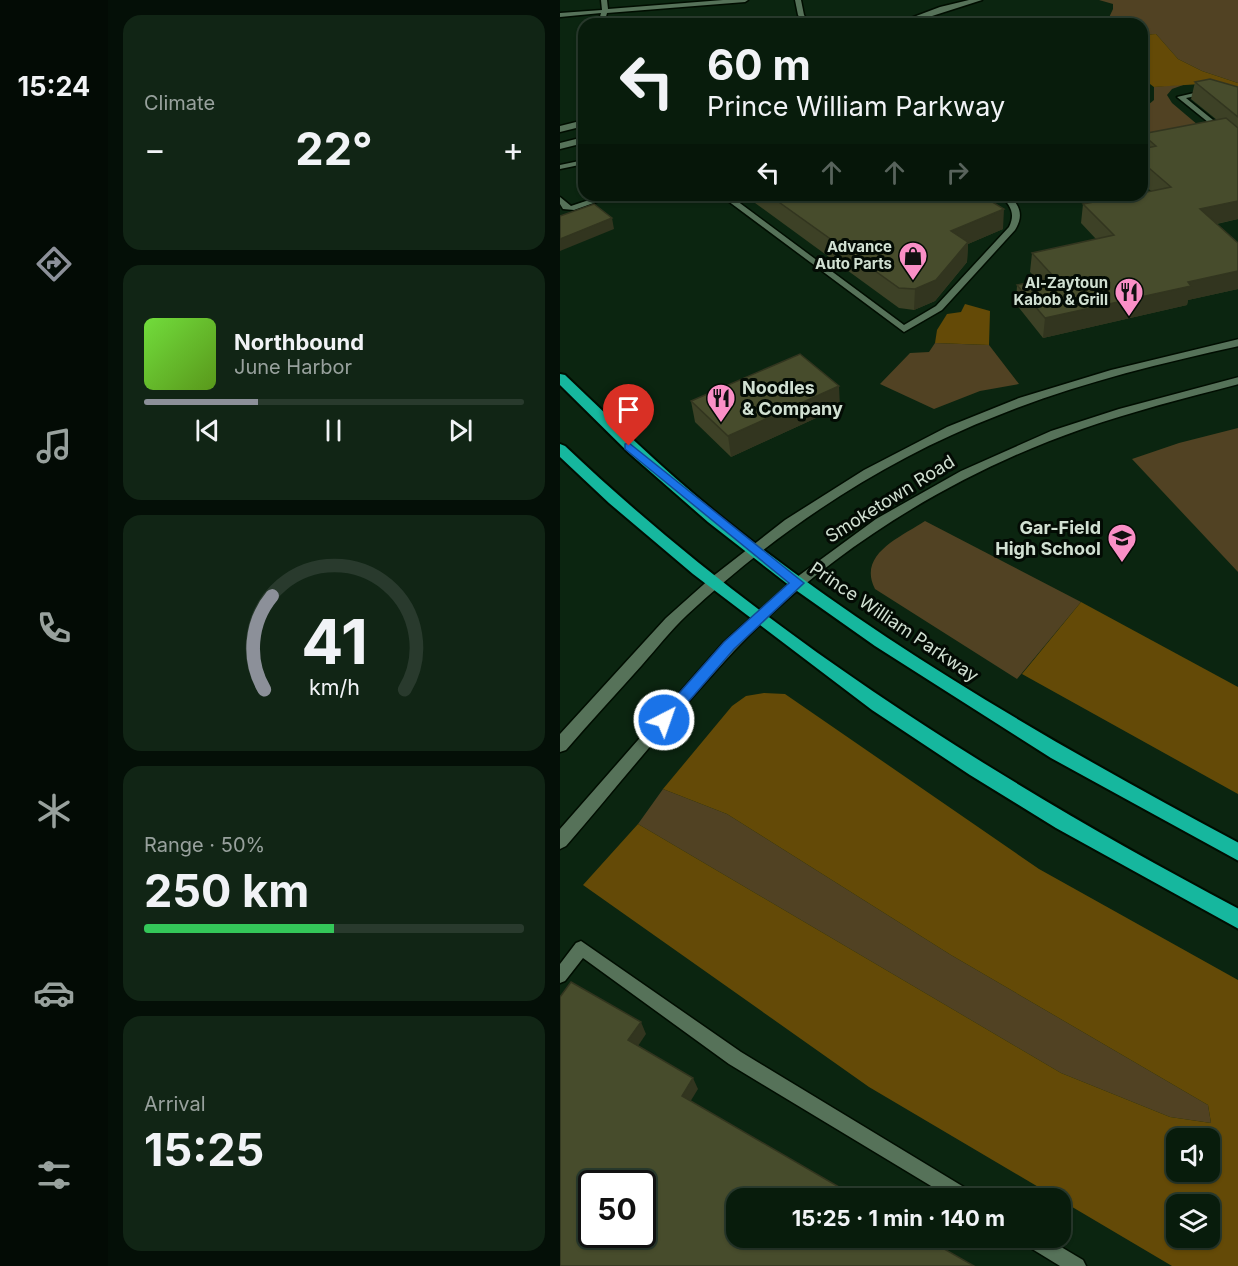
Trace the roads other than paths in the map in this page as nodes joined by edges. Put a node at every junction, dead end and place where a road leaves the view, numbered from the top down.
1 (604, 0) edge
2 (745, 0) edge
3 (798, 0) edge
4 (978, 0) edge
5 (605, 11) junction
6 (560, 15) edge
7 (603, 18) edge
8 (804, 18) edge
9 (916, 18) edge
10 (1238, 102) edge
11 (578, 124) edge
12 (560, 129) edge
13 (578, 142) edge
14 (1238, 145) edge
15 (560, 146) edge
16 (578, 162) edge
17 (560, 167) edge
18 (593, 201) edge
19 (732, 201) edge
20 (1010, 201) edge
21 (562, 205) edge
22 (1238, 342) edge
23 (560, 378) edge
24 (1238, 380) edge
25 (560, 449) edge
26 (754, 549) junction
27 (714, 582) junction
28 (798, 583) junction
29 (759, 616) junction
30 (560, 745) edge
31 (560, 841) edge
32 (1238, 854) edge
33 (1238, 920) edge
34 (560, 976) edge
35 (950, 1188) edge
36 (1047, 1248) edge
37 (1077, 1266) edge

1 - 5 lane
2 - 5 lane
3 - 8 lane
4 - 9 main road
5 - 6 lane
5 - 7 lane
10 - 14 lane
11 - 12 main road
13 - 15 main road
16 - 17 lane
18 - 21 lane
19 - 20 lane
22 - 26 main road, Smoketown Road
23 - 26 highway, Prince William Parkway
24 - 28 main road, Smoketown Road
25 - 27 highway
26 - 27 main road, Smoketown Road
26 - 28 highway, Prince William Parkway
27 - 29 highway
27 - 30 main road, Smoketown Road
28 - 29 main road, Smoketown Road
28 - 32 highway, Prince William Parkway
29 - 31 main road, Smoketown Road
29 - 33 highway
34 - 35 lane
36 - 37 lane

